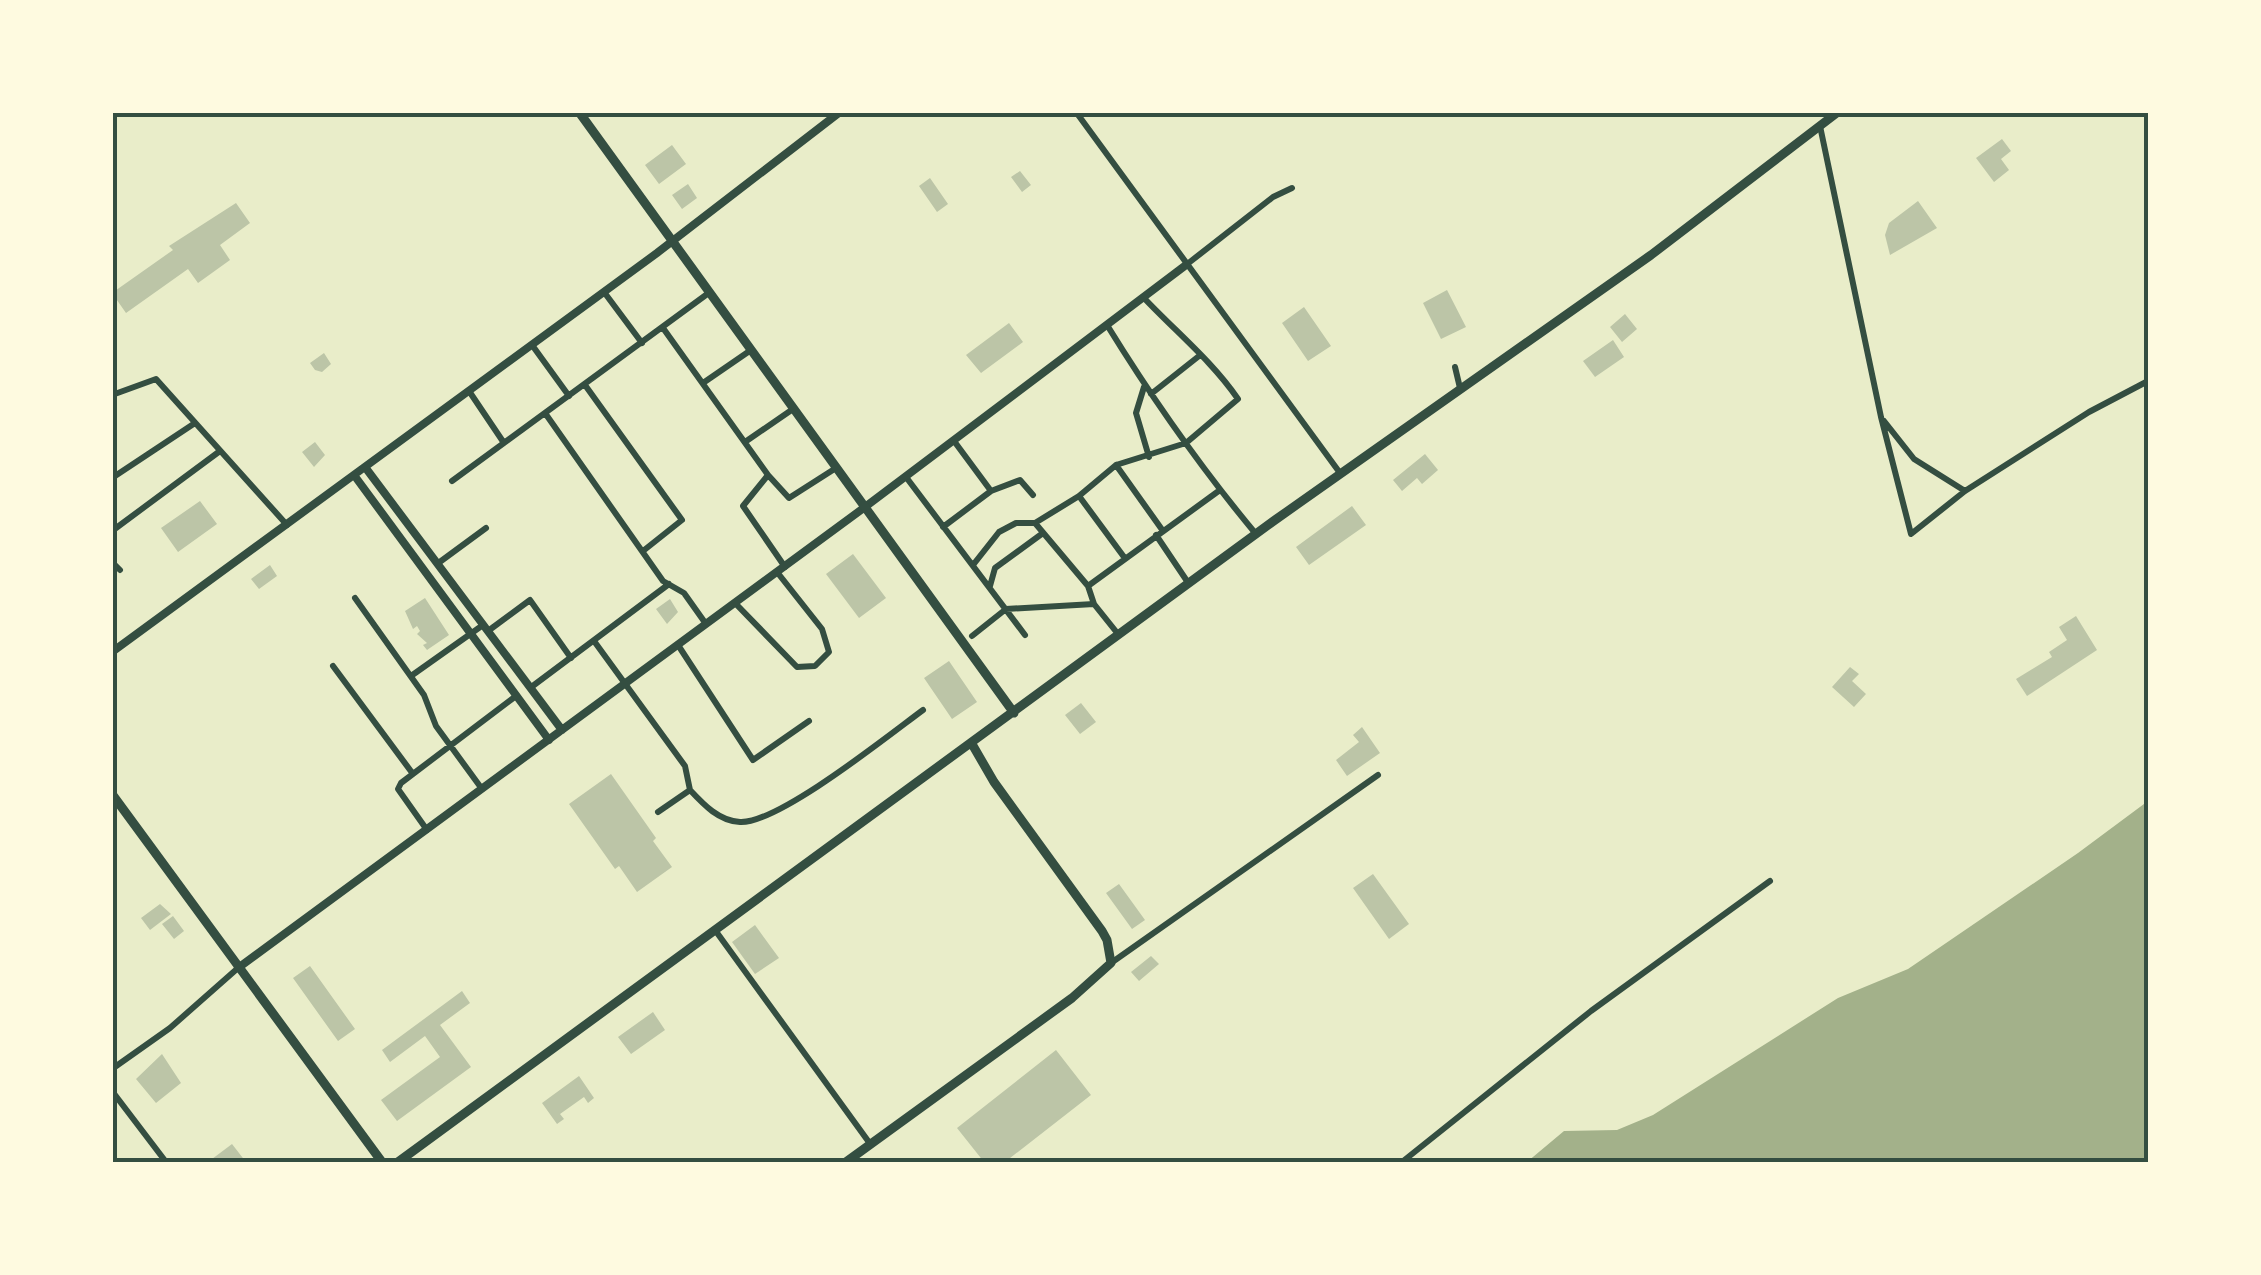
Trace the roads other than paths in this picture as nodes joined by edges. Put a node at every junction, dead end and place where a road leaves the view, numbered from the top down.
1 (578, 112) edge
2 (840, 112) edge
3 (1076, 112) edge
4 (1838, 112) edge
5 (1820, 125) junction
6 (1292, 188) dead end
7 (673, 241) junction
8 (1186, 265) junction
9 (604, 292) junction
10 (710, 292) junction
11 (1143, 298) junction
12 (1107, 324) junction
13 (663, 328) junction
14 (642, 343) junction
15 (532, 345) junction
16 (752, 350) junction
17 (1199, 356) junction
18 (1455, 367) dead end
19 (2148, 381) edge
20 (703, 383) junction
21 (585, 385) junction
22 (1145, 386) junction
23 (1460, 388) junction
24 (469, 391) junction
25 (112, 394) edge
26 (1151, 394) junction
27 (569, 396) junction
28 (794, 408) junction
29 (545, 413) junction
30 (1880, 417) junction
31 (195, 423) junction
32 (954, 441) junction
33 (745, 442) junction
34 (1186, 442) junction
35 (504, 443) junction
36 (220, 451) junction
37 (1149, 457) junction
38 (1116, 465) junction
39 (365, 468) junction
40 (836, 468) junction
41 (1340, 472) junction
42 (768, 475) junction
43 (354, 476) junction
44 (906, 477) junction
45 (112, 478) edge
46 (452, 480) dead end
47 (1220, 490) junction
48 (991, 491) junction
49 (1965, 492) junction
50 (1033, 494) dead end
51 (1079, 496) junction
52 (865, 508) junction
53 (1035, 523) junction
54 (287, 525) junction
55 (943, 527) junction
56 (486, 528) dead end
57 (112, 530) edge
58 (1043, 533) junction
59 (1159, 533) junction
60 (1256, 534) junction
61 (643, 551) junction
62 (1124, 557) junction
63 (112, 562) edge
64 (437, 564) junction
65 (973, 565) junction
66 (781, 569) junction
67 (120, 570) dead end
68 (669, 584) junction
69 (1190, 584) junction
70 (1088, 586) junction
71 (990, 587) junction
72 (355, 598) dead end
73 (735, 603) junction
74 (1094, 604) junction
75 (1006, 609) junction
76 (706, 624) junction
77 (485, 628) junction
78 (471, 634) junction
79 (1025, 635) dead end
80 (1119, 635) junction
81 (972, 636) dead end
82 (594, 641) junction
83 (678, 645) junction
84 (112, 652) edge
85 (571, 658) junction
86 (334, 666) dead end
87 (410, 676) junction
88 (626, 683) junction
89 (530, 688) junction
90 (516, 696) junction
91 (922, 710) dead end
92 (1014, 714) junction
93 (809, 721) dead end
94 (562, 730) junction
95 (549, 740) junction
96 (972, 744) junction
97 (451, 747) junction
98 (413, 774) junction
99 (1378, 774) dead end
100 (482, 789) junction
101 (690, 790) junction
102 (112, 794) edge
103 (658, 812) dead end
104 (427, 830) junction
105 (1770, 880) dead end
106 (715, 930) junction
107 (1110, 963) junction
108 (238, 968) junction
109 (112, 1069) edge
110 (112, 1092) edge
111 (871, 1145) junction
112 (166, 1162) edge
113 (382, 1162) edge
114 (398, 1162) edge
115 (846, 1162) edge
116 (1402, 1162) edge

1 - 7 main road
2 - 7 street
3 - 8 street
4 - 5 main road
5 - 23 main road
5 - 30 street
6 - 8 street
7 - 9 street
7 - 10 main road
8 - 11 street
8 - 41 street
9 - 14 street
9 - 15 street
10 - 13 street
10 - 16 main road
11 - 12 street
11 - 17 street
12 - 22 street
12 - 32 street
13 - 14 street
13 - 20 street
14 - 21 street
15 - 24 street
15 - 27 street
16 - 20 street
16 - 28 main road
17 - 26 street
17 - 34 street
18 - 23 street
19 - 49 street
20 - 33 street
21 - 27 street
21 - 61 street
22 - 26 street
22 - 37 street
23 - 41 main road
24 - 35 street
24 - 39 street
25 - 31 street
26 - 34 street
27 - 29 street
28 - 33 street
28 - 40 main road
29 - 35 street
29 - 61 street
30 - 49 street
30 - 49 street
31 - 36 street
31 - 45 street
32 - 44 street
32 - 48 street
33 - 42 street
34 - 37 street
34 - 47 street
35 - 46 street
36 - 54 street
36 - 57 street
37 - 38 street
38 - 51 street
38 - 59 street
39 - 43 street
39 - 64 street
40 - 42 street
40 - 52 main road
41 - 60 main road
42 - 66 street
43 - 54 street
43 - 78 street
44 - 52 street
44 - 55 street
47 - 59 street
47 - 60 street
48 - 50 street
48 - 55 street
51 - 53 street
51 - 62 street
52 - 66 street
52 - 92 main road
53 - 58 street
53 - 65 street
54 - 84 street
55 - 65 street
56 - 64 street
58 - 70 street
58 - 71 street
59 - 62 street
59 - 69 street
60 - 69 main road
61 - 68 street
62 - 70 street
63 - 67 street
64 - 77 street
65 - 71 street
66 - 73 street
66 - 73 street
68 - 76 street
68 - 82 street
69 - 80 main road
70 - 74 street
71 - 75 street
72 - 87 street
73 - 76 street
74 - 75 street
74 - 80 street
75 - 79 street
75 - 81 street
76 - 83 street
77 - 78 street
77 - 85 street
77 - 89 street
78 - 87 street
78 - 90 street
80 - 92 main road
82 - 85 street
82 - 88 street
83 - 88 street
83 - 93 street
85 - 89 street
86 - 98 street
87 - 97 street
88 - 94 street
88 - 101 street
89 - 94 street
90 - 95 street
90 - 97 street
91 - 101 street
92 - 96 main road
94 - 95 street
95 - 100 street
96 - 106 main road
96 - 107 main road
97 - 98 street
97 - 100 street
98 - 104 street
99 - 107 street
100 - 104 street
101 - 103 street
102 - 108 main road
104 - 108 street
105 - 116 street
106 - 111 street
106 - 114 main road
107 - 111 main road
108 - 109 street
108 - 113 main road
110 - 112 street
111 - 115 main road

